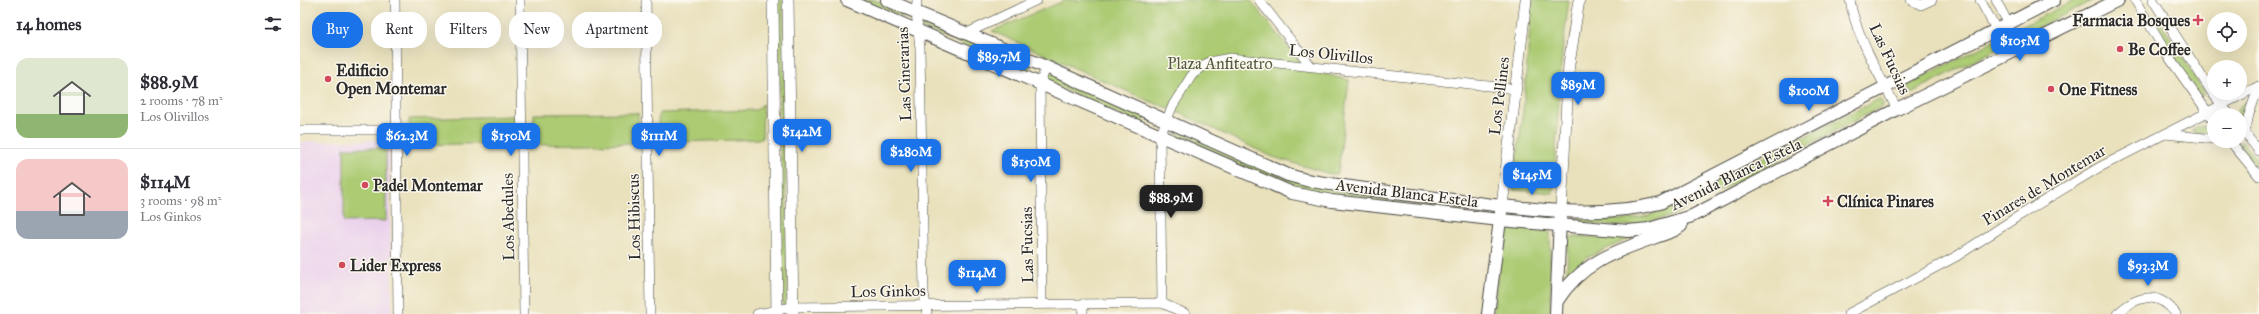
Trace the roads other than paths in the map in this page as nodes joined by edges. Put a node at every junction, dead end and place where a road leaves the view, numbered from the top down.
1 (395, 0) edge
2 (520, 0) edge
3 (646, 0) edge
4 (772, 0) edge
5 (788, 0) edge
6 (847, 0) edge
7 (887, 0) edge
8 (1037, 0) edge
9 (1259, 0) edge
10 (1526, 0) edge
11 (1579, 0) edge
12 (1850, 0) edge
13 (1856, 0) edge
14 (1911, 0) edge
15 (1932, 0) edge
16 (1980, 0) edge
17 (1996, 0) edge
18 (2054, 0) edge
19 (2118, 0) edge
20 (2135, 0) edge
21 (2153, 0) edge
22 (916, 6) edge
23 (1856, 21) junction
24 (2008, 23) junction
25 (917, 29) junction
26 (1996, 29) junction
27 (967, 33) junction
28 (1311, 66) junction
29 (1046, 67) junction
30 (1040, 84) junction
31 (1885, 85) junction
32 (2259, 86) edge
33 (1516, 89) junction
34 (2221, 104) junction
35 (2224, 108) edge
36 (1897, 109) junction
37 (2206, 111) junction
38 (1166, 120) junction
39 (2247, 120) edge
40 (300, 130) edge
41 (397, 130) junction
42 (2163, 134) junction
43 (1160, 136) junction
44 (2247, 136) edge
45 (2207, 138) edge
46 (2233, 148) edge
47 (2259, 151) edge
48 (2259, 176) edge
49 (1502, 206) junction
50 (1560, 210) junction
51 (1692, 216) junction
52 (1500, 220) junction
53 (1560, 226) junction
54 (1557, 301) junction
55 (1162, 303) junction
56 (1042, 304) junction
57 (1083, 304) junction
58 (792, 310) edge
59 (926, 310) edge
60 (777, 312) edge
61 (398, 314) edge
62 (524, 314) edge
63 (650, 314) edge
64 (757, 314) edge
65 (1083, 314) edge
66 (1186, 314) edge
67 (1488, 314) edge
68 (1556, 314) edge
69 (1848, 314) edge
70 (2117, 314) edge
71 (2176, 314) edge

1 - 41 street
2 - 62 street, Los Abedules
3 - 63 street, Los Hibiscus
4 - 60 street
5 - 58 street
6 - 25 main road, Avenida Blanca Estela
7 - 22 main road, Avenida Blanca Estela
8 - 27 street
9 - 28 street
10 - 33 street, Los Pellines
11 - 50 street
12 - 23 street, Las Fucsias
13 - 23 street, Las Fucsias
14 - 15 street
16 - 26 street
17 - 24 street
18 - 24 main road, Avenida Blanca Estela
19 - 36 main road, Avenida Blanca Estela
20 - 37 street
21 - 34 street
22 - 25 street, Las Cinerarias
22 - 27 main road, Avenida Blanca Estela
23 - 31 street, Las Fucsias
24 - 26 main road, Avenida Blanca Estela
25 - 30 main road, Avenida Blanca Estela
25 - 59 street, Las Cinerarias
26 - 31 main road, Avenida Blanca Estela
27 - 29 main road, Avenida Blanca Estela
28 - 33 street, Los Olivillos
28 - 38 street, Los Olivillos
29 - 30 street, Las Fucsias
29 - 38 main road, Avenida Blanca Estela
30 - 43 main road, Avenida Blanca Estela
30 - 56 street, Las Fucsias
31 - 36 street, Las Fucsias
31 - 50 main road, Avenida Blanca Estela
32 - 34 street, Pinares de Montemar
32 - 39 street, Pinares de Montemar
33 - 49 street, Los Pellines
34 - 35 street
34 - 37 street, Pinares de Montemar
36 - 51 main road, Avenida Blanca Estela
37 - 42 street, Pinares de Montemar
38 - 43 street, Los Olivillos
38 - 49 main road, Avenida Blanca Estela
40 - 41 street
41 - 61 street
42 - 45 street
42 - 69 street, Pinares de Montemar
43 - 52 main road, Avenida Blanca Estela
43 - 55 street, Los Olivillos
44 - 47 street
46 - 48 street
49 - 50 main road, Avenida Blanca Estela
49 - 52 main road, Los Pellines
50 - 53 main road
51 - 53 main road, Avenida Blanca Estela
51 - 54 main road
52 - 53 main road, Avenida Blanca Estela
52 - 67 main road, Los Pellines
53 - 54 main road
54 - 68 main road
55 - 57 street, Los Ginkos
55 - 66 street, Los Ginkos
56 - 57 street, Los Ginkos
56 - 59 street, Los Ginkos
57 - 65 street
58 - 59 street, Los Ginkos
58 - 60 street, Los Ginkos
60 - 64 street, Los Ginkos
70 - 71 street

